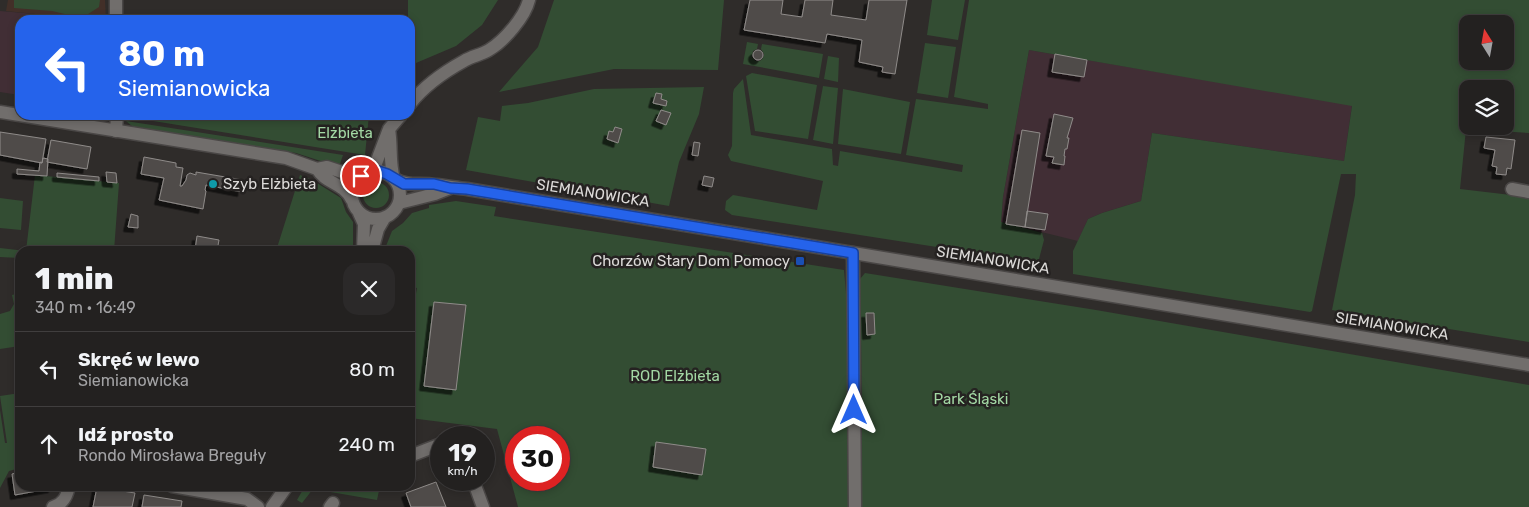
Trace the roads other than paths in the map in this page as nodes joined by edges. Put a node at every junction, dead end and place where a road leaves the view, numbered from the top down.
1 (116, 0) edge
2 (529, 0) edge
3 (116, 15) edge
4 (415, 98) edge
5 (0, 112) edge
6 (15, 114) edge
7 (49, 120) edge
8 (117, 120) edge
9 (397, 120) edge
10 (389, 129) junction
11 (116, 131) junction
12 (318, 168) junction
13 (369, 172) junction
14 (394, 179) junction
15 (450, 188) junction
16 (1512, 189) dead end
17 (1529, 192) edge
18 (352, 200) junction
19 (399, 203) junction
20 (360, 213) junction
21 (385, 218) junction
22 (363, 246) edge
23 (373, 246) edge
24 (853, 253) junction
25 (1529, 366) edge
26 (430, 448) edge
27 (415, 454) edge
28 (67, 491) edge
29 (201, 491) edge
30 (283, 491) edge
31 (477, 491) edge
32 (52, 507) edge
33 (258, 507) edge
34 (272, 507) edge
35 (483, 507) edge
36 (855, 507) edge

1 - 3 street
2 - 4 street
5 - 6 street
7 - 11 street
8 - 11 street
9 - 10 street
10 - 13 street
10 - 14 street
11 - 12 street
12 - 13 street
12 - 18 street
13 - 14 street
13 - 18 street
14 - 15 street, SIEMIANOWICKA
14 - 19 street
15 - 19 street, SIEMIANOWICKA
15 - 24 street, SIEMIANOWICKA
16 - 17 street
18 - 20 street
19 - 21 street
20 - 21 street
20 - 22 street
21 - 23 street
24 - 25 street, SIEMIANOWICKA
24 - 36 street
26 - 27 street
28 - 32 street
29 - 33 street
30 - 34 street
31 - 35 street

